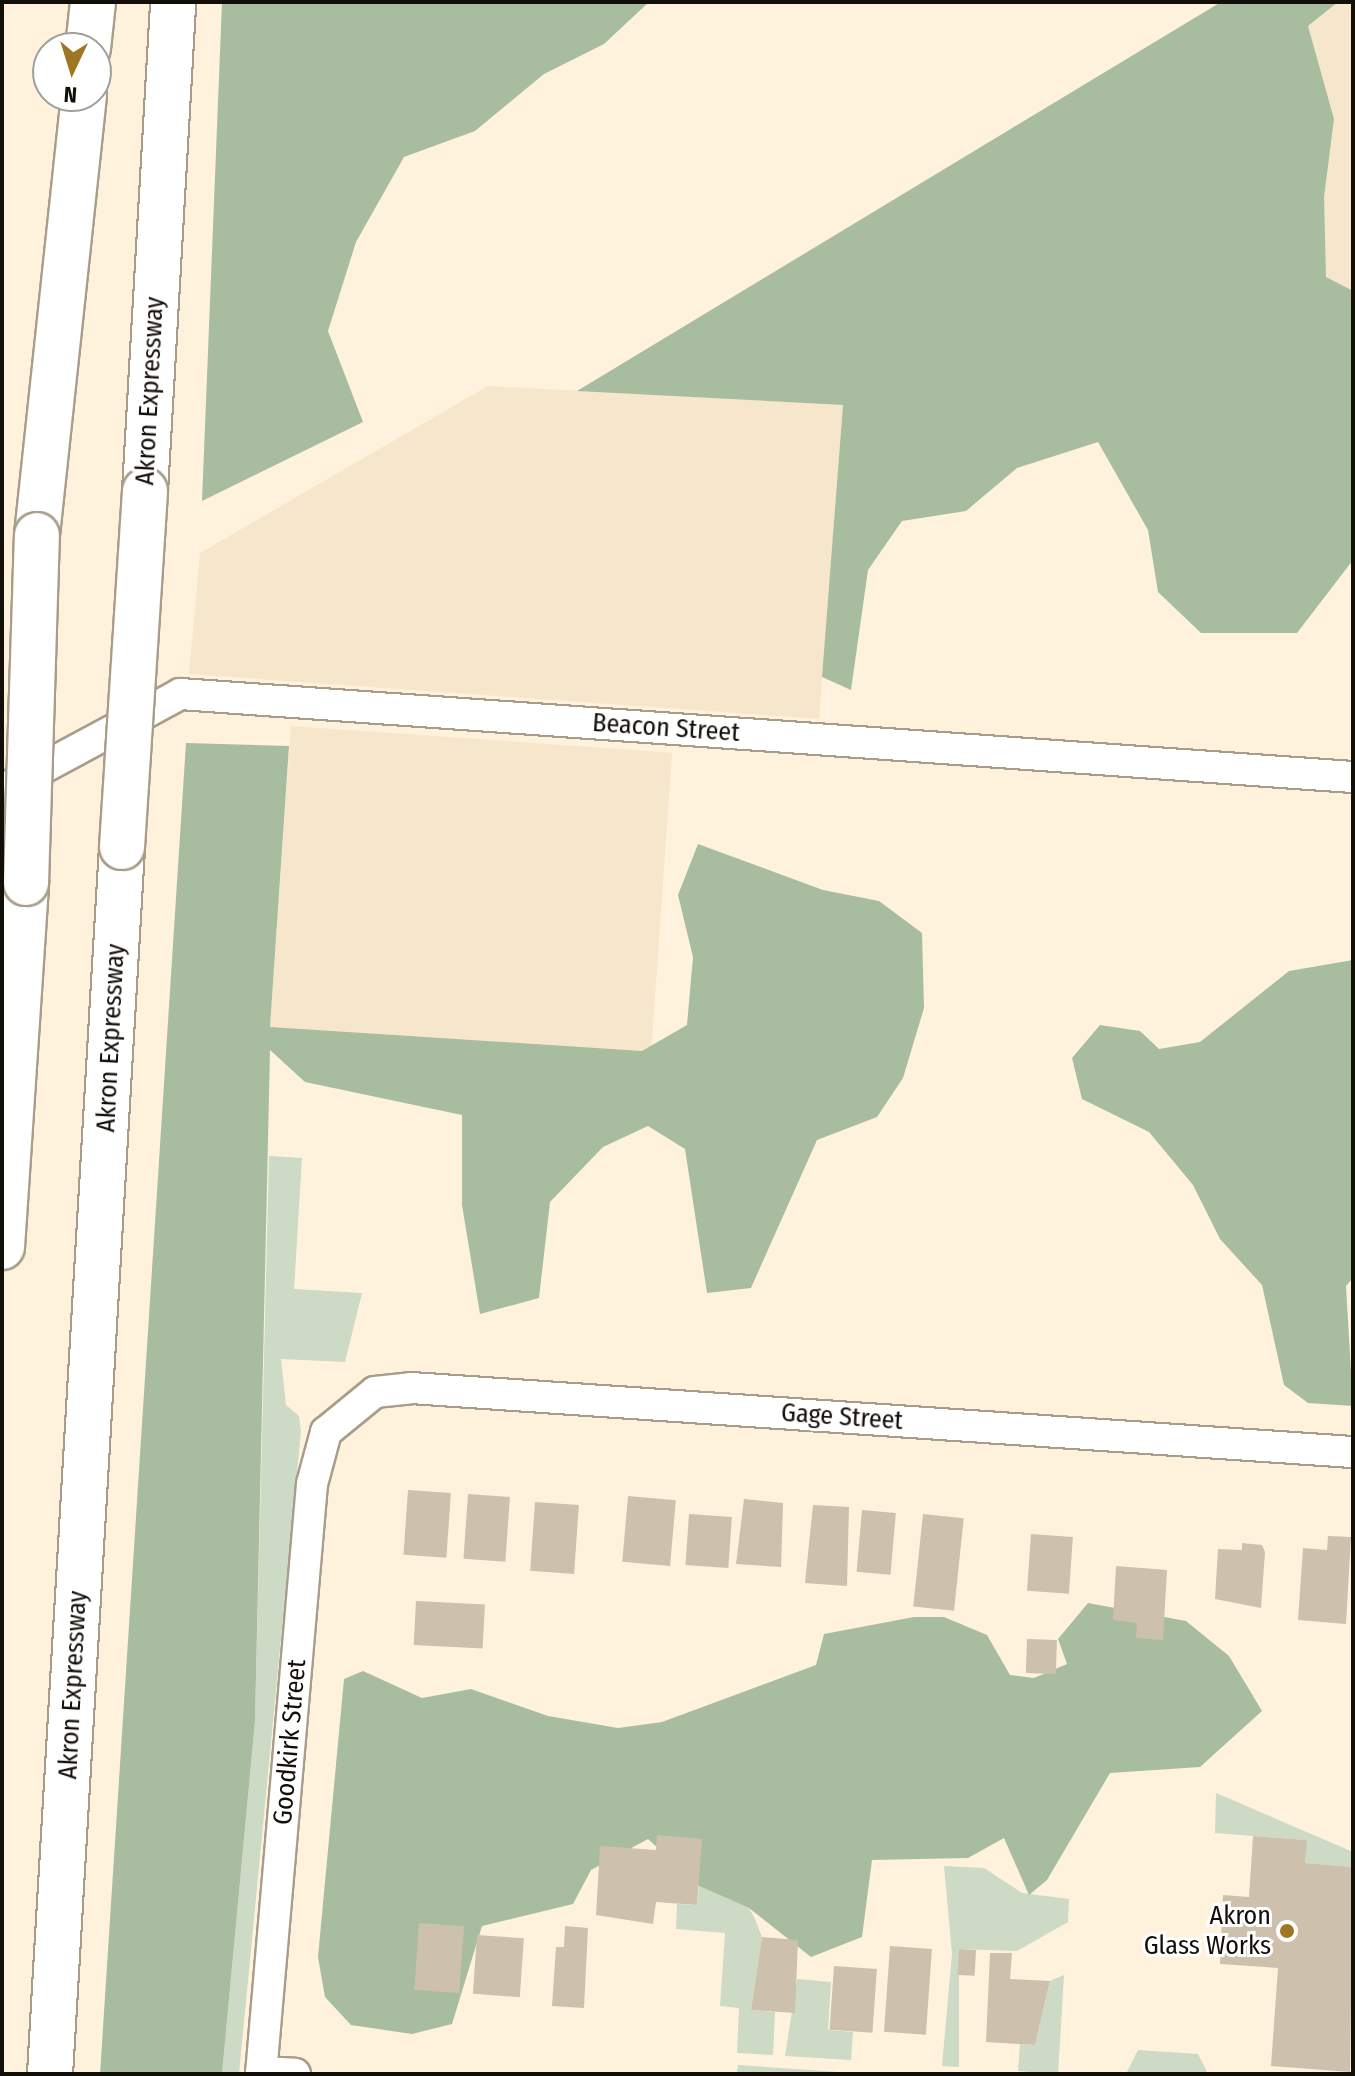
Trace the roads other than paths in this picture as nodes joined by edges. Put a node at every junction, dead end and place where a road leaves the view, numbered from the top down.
1 (93, 2) edge
2 (173, 2) edge
3 (90, 32) edge
4 (82, 112) edge
5 (1353, 777) edge
6 (2, 790) edge
7 (2, 1247) edge
8 (340, 1417) joint
9 (1353, 1452) edge
10 (261, 2073) edge
11 (50, 2074) edge
12 (295, 2074) edge

1 - 3 highway
2 - 11 highway, Akron Expressway, bridge
4 - 7 highway, bridge
5 - 6 street, Beacon Street
8 - 9 street, Gage Street
8 - 10 street, Goodkirk Street
10 - 12 street

